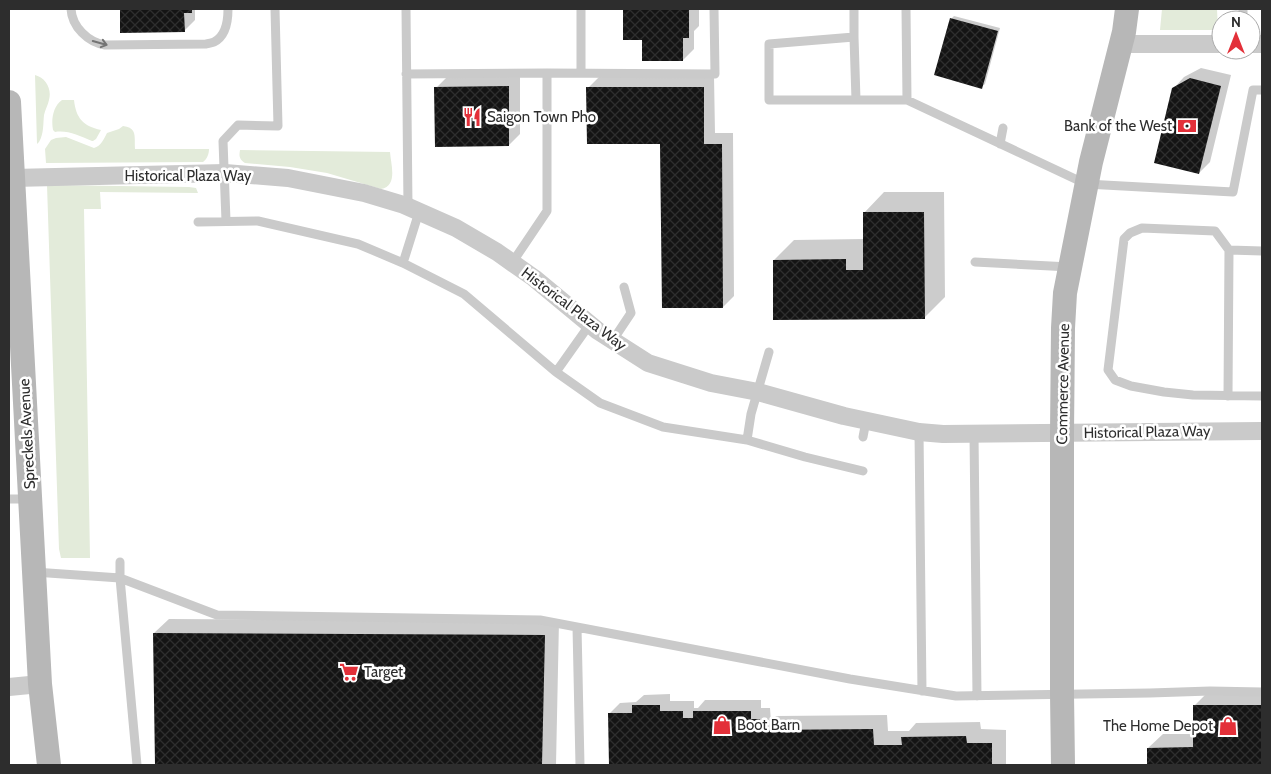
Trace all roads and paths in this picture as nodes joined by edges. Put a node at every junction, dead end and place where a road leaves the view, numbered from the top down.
1 (71, 9) edge
2 (228, 9) edge
3 (275, 9) edge
4 (406, 9) edge
5 (581, 9) edge
6 (714, 9) edge
7 (854, 9) edge
8 (906, 9) edge
9 (1128, 9) edge
10 (854, 37) junction
11 (1121, 44) junction
12 (1211, 44) edge
13 (406, 74) junction
14 (547, 74) junction
15 (581, 74) junction
16 (1262, 90) edge
17 (856, 100) junction
18 (907, 100) junction
19 (9, 102) edge
20 (1003, 128) dead end
21 (1000, 144) junction
22 (224, 173) junction
23 (11, 178) edge
24 (1086, 184) junction
25 (414, 209) junction
26 (226, 221) junction
27 (198, 222) dead end
28 (1229, 250) junction
29 (1262, 251) edge
30 (512, 262) junction
31 (975, 262) dead end
32 (403, 263) junction
33 (1070, 267) junction
34 (624, 287) dead end
35 (590, 324) junction
36 (613, 340) junction
37 (769, 352) dead end
38 (556, 372) junction
39 (758, 392) junction
40 (1228, 396) junction
41 (1262, 396) edge
42 (1262, 431) edge
43 (919, 432) junction
44 (1062, 433) junction
45 (974, 434) junction
46 (747, 440) junction
47 (863, 471) dead end
48 (19, 499) edge
49 (120, 562) dead end
50 (34, 572) junction
51 (120, 578) junction
52 (577, 627) junction
53 (40, 684) junction
54 (9, 687) edge
55 (922, 691) junction
56 (1262, 692) edge
57 (1062, 694) junction
58 (977, 696) junction
59 (50, 765) edge
60 (137, 765) edge
61 (580, 765) edge
62 (1064, 765) edge

1 -> 2 lane
3 - 22 lane
4 - 13 lane
5 - 15 lane
6 - 15 lane
7 - 10 lane
8 - 18 lane
9 - 11 street, Commerce Avenue
10 - 17 lane
10 - 17 lane
11 - 12 street
11 - 24 street, Commerce Avenue
13 - 14 lane
13 - 25 lane
14 - 15 lane
14 - 30 lane
16 - 24 lane
17 - 18 lane
18 - 21 lane
19 - 23 street, Spreckels Avenue
20 - 21 lane
21 - 24 lane
22 - 23 street, Historical Plaza Way
22 - 25 street, Historical Plaza Way
22 - 26 lane
23 - 48 street, Spreckels Avenue
24 - 33 street, Commerce Avenue
25 - 30 street, Historical Plaza Way
25 - 32 lane
26 - 27 lane
26 - 32 lane
28 - 29 lane
28 - 40 lane
28 - 40 lane
30 - 35 street, Historical Plaza Way
31 - 33 lane
32 - 38 lane
33 - 44 street, Commerce Avenue
34 - 36 lane
35 - 36 street, Historical Plaza Way
35 - 38 lane
36 - 39 street, Historical Plaza Way
37 - 39 lane
38 - 46 lane
39 - 43 street, Historical Plaza Way
39 - 46 lane
40 - 41 lane
42 - 44 street, Historical Plaza Way
43 - 45 street, Historical Plaza Way
43 - 55 lane
44 - 45 street, Historical Plaza Way
44 - 57 street, Commerce Avenue
45 - 58 lane
46 - 47 lane
48 - 50 street, Spreckels Avenue
49 - 51 lane
50 - 51 lane
50 - 53 street, Spreckels Avenue
51 - 52 lane
51 - 60 lane
52 - 55 lane
52 - 61 lane
53 - 54 street
53 - 59 street, Spreckels Avenue
55 - 58 lane
56 - 57 lane
57 - 58 lane
57 - 62 street, Commerce Avenue

